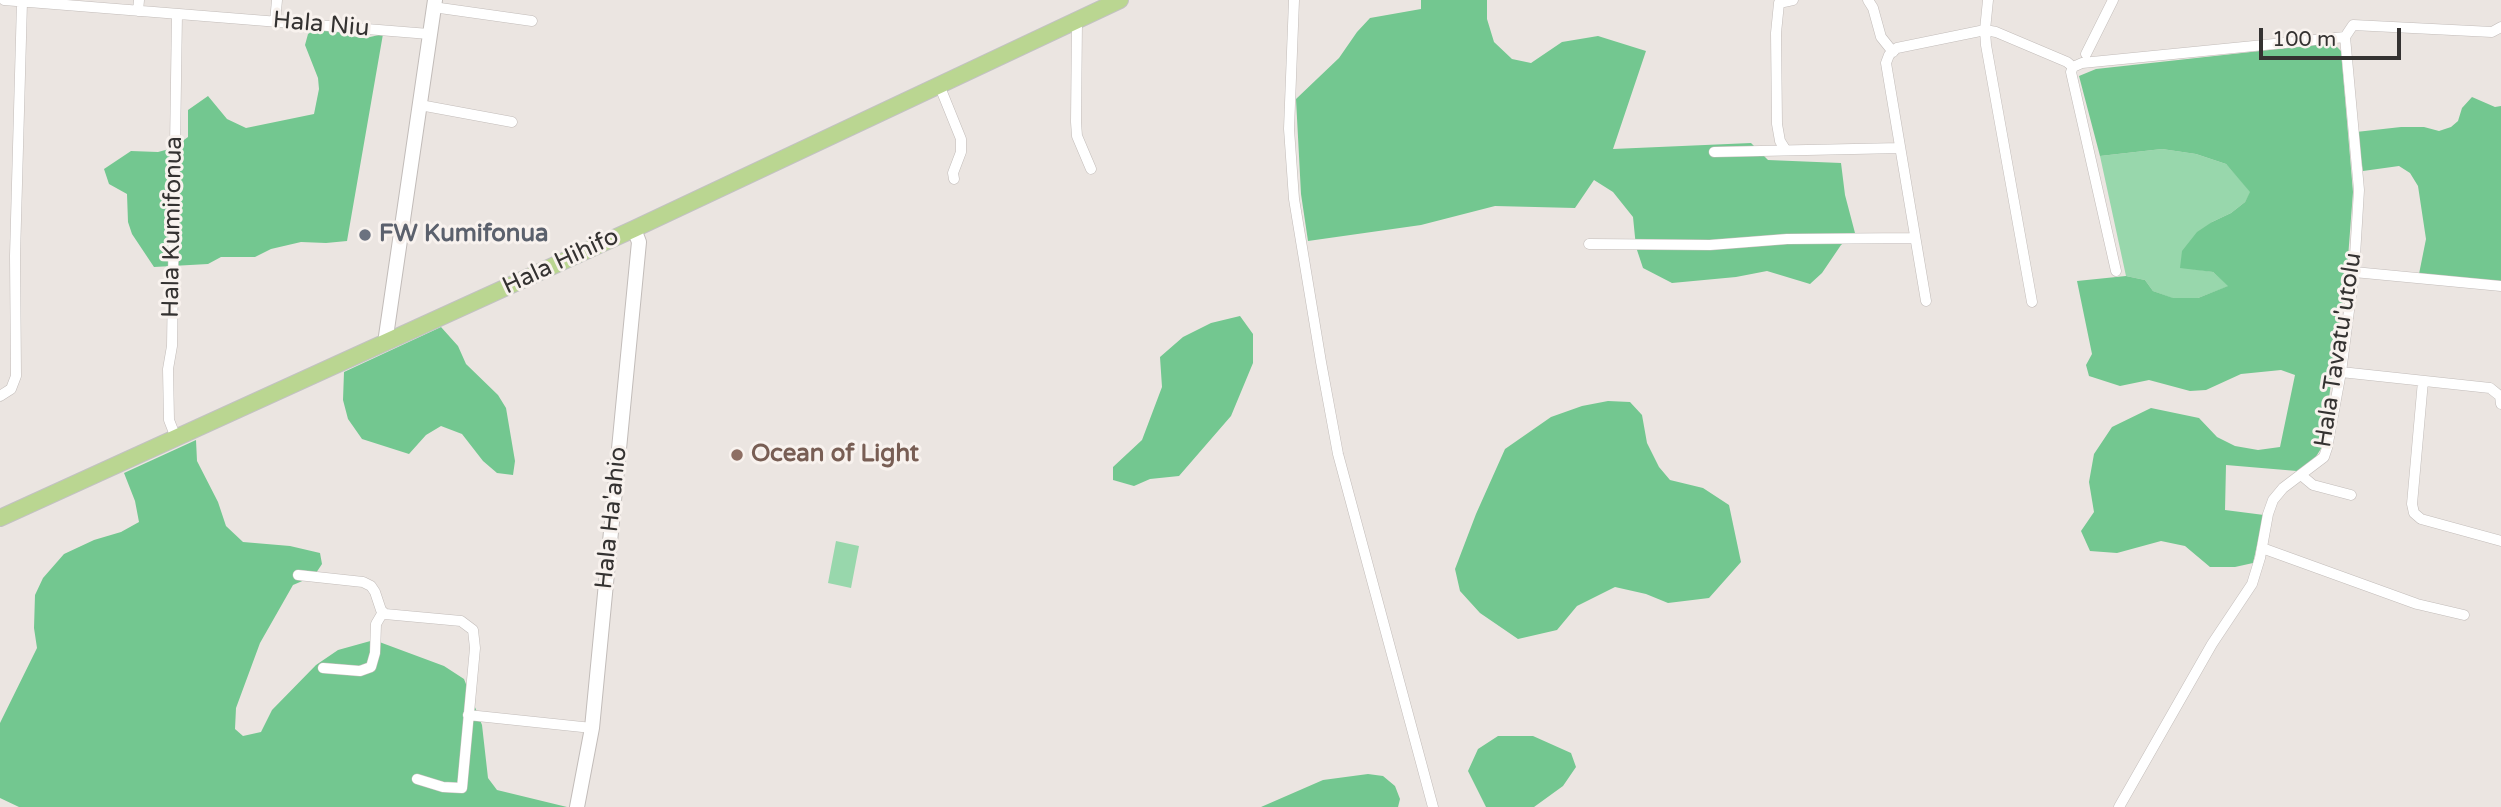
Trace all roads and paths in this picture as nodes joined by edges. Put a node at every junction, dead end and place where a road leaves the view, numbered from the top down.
1 (4, 0) edge
2 (277, 0) edge
3 (1120, 0) edge
4 (1294, 0) edge
5 (1793, 0) edge
6 (1868, 0) edge
7 (1988, 0) edge
8 (2113, 0) edge
9 (22, 2) edge
10 (434, 4) edge
11 (139, 5) edge
12 (177, 14) junction
13 (532, 21) dead end
14 (1077, 21) junction
15 (275, 22) junction
16 (2501, 27) edge
17 (1985, 30) junction
18 (429, 34) junction
19 (2345, 37) junction
20 (1893, 52) junction
21 (2083, 61) junction
22 (940, 86) junction
23 (420, 105) junction
24 (512, 122) dead end
25 (1900, 148) junction
26 (1786, 149) junction
27 (1714, 152) dead end
28 (1091, 169) dead end
29 (954, 179) dead end
30 (634, 229) junction
31 (1915, 239) junction
32 (1589, 244) dead end
33 (2116, 271) dead end
34 (2354, 272) junction
35 (2501, 286) edge
36 (1926, 301) dead end
37 (2032, 302) dead end
38 (385, 343) junction
39 (2341, 372) junction
40 (2423, 381) junction
41 (0, 396) edge
42 (2501, 404) edge
43 (176, 439) junction
44 (2301, 475) junction
45 (2351, 495) dead end
46 (0, 518) edge
47 (2501, 541) edge
48 (2262, 548) junction
49 (298, 576) dead end
50 (383, 612) junction
51 (2464, 615) dead end
52 (323, 668) dead end
53 (468, 715) junction
54 (592, 729) junction
55 (417, 779) dead end
56 (577, 807) edge
57 (1433, 807) edge
58 (2119, 807) edge

1 - 9 street, Hala Niu
2 - 15 street
3 - 14 main road, Hala Hihifo
4 - 57 street
5 - 26 street
6 - 20 street
7 - 17 street
8 - 21 street
9 - 11 street, Hala Niu
9 - 41 street
10 - 13 street
10 - 18 street
11 - 12 street, Hala Niu
12 - 15 street, Hala Niu
12 - 43 street, Hala Kumifonua
14 - 22 main road, Hala Hihifo
14 - 28 street
15 - 18 street, Hala Niu
16 - 19 street
17 - 20 street
17 - 21 street
17 - 37 street
18 - 23 street
19 - 21 street
19 - 34 street, Hala Tavatu'utolu
20 - 25 street
21 - 33 street
22 - 29 street
22 - 30 main road, Hala Hihifo
23 - 24 street
23 - 38 street
25 - 26 street
25 - 31 street
26 - 27 street
30 - 38 main road, Hala Hihifo
30 - 54 street, Hala Ha'ahio
31 - 32 street
31 - 36 street
34 - 35 street
34 - 39 street, Hala Tavatu'utolu
38 - 43 main road, Hala Hihifo
39 - 40 street
39 - 44 street, Hala Tavatu'utolu
40 - 42 street
40 - 47 street
43 - 46 main road, Hala Hihifo
44 - 45 street
44 - 48 street, Hala Tavatu'utolu
48 - 51 street
48 - 58 street, Hala Tavatu'utolu
49 - 50 street
50 - 52 street
50 - 53 street
53 - 54 street
53 - 55 street
54 - 56 street, Hala Ha'ahio

